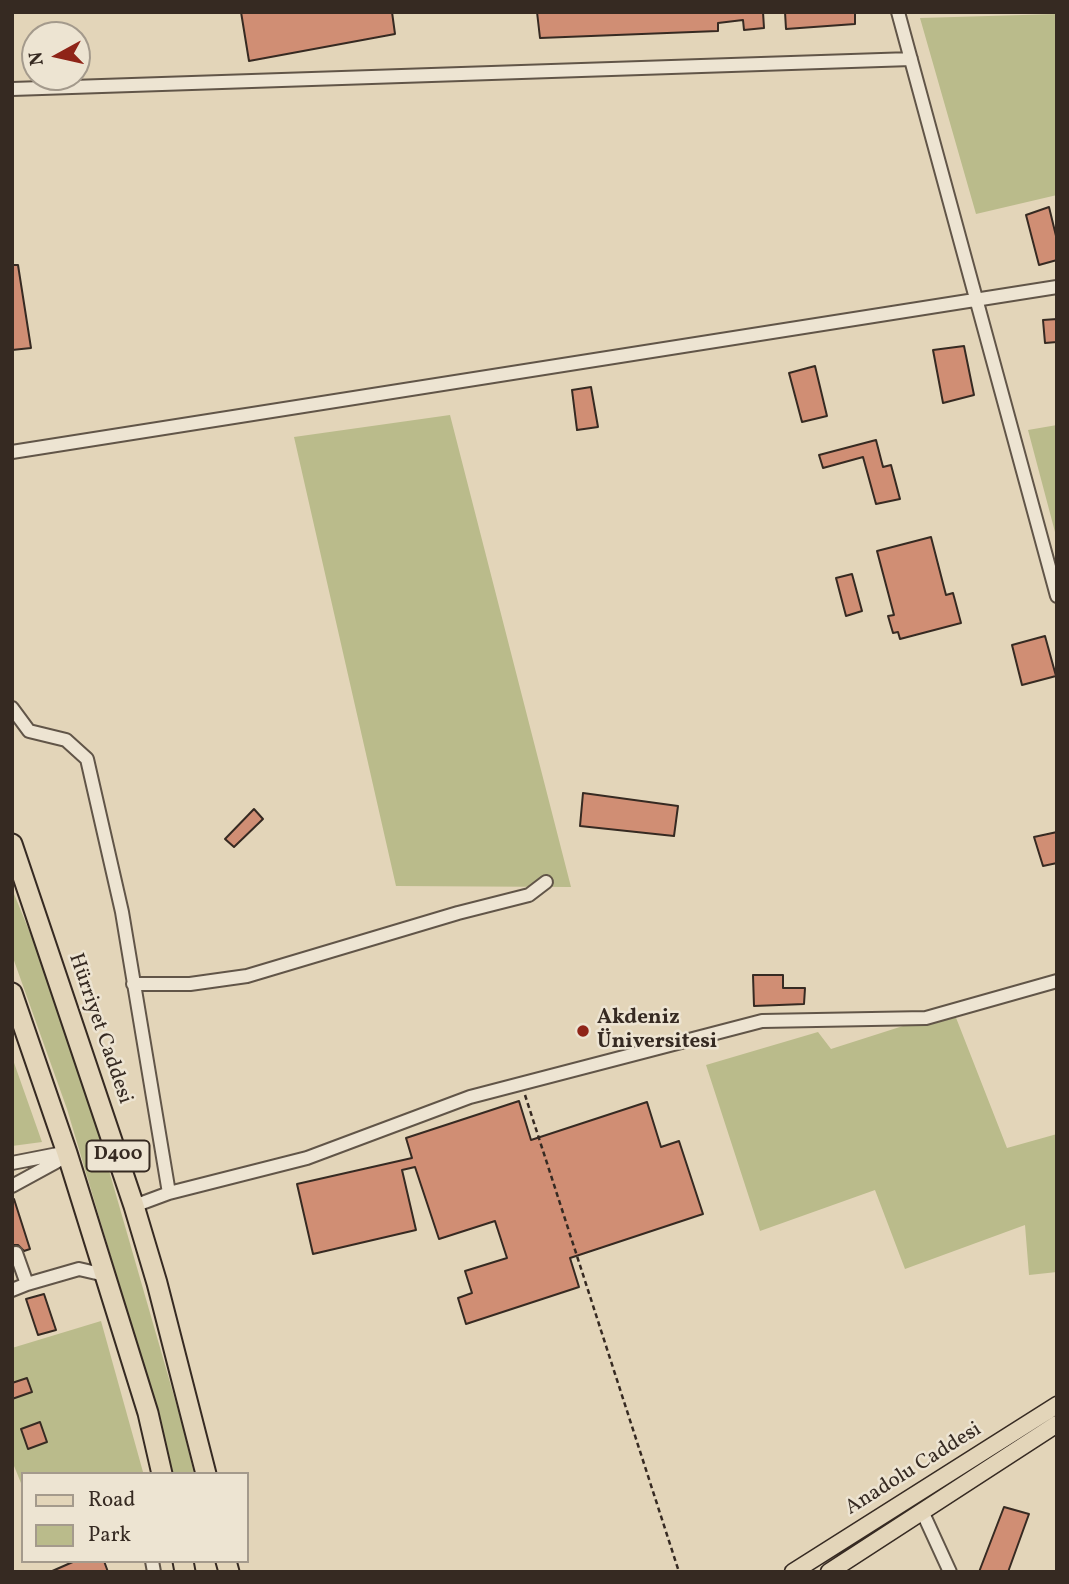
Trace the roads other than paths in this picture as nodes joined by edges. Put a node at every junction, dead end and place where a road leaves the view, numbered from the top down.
1 (898, 12) edge
2 (911, 59) junction
3 (12, 89) edge
4 (1057, 286) edge
5 (974, 299) junction
6 (12, 452) edge
7 (1057, 596) edge
8 (12, 708) edge
9 (12, 844) edge
10 (546, 882) dead end
11 (1057, 981) edge
12 (133, 984) junction
13 (12, 993) edge
14 (67, 1153) junction
15 (12, 1163) edge
16 (12, 1186) edge
17 (169, 1193) junction
18 (134, 1206) junction
19 (16, 1253) dead end
20 (105, 1275) junction
21 (27, 1284) junction
22 (12, 1290) edge
23 (1057, 1405) edge
24 (1057, 1424) edge
25 (162, 1472) edge
26 (205, 1472) edge
27 (922, 1511) junction
28 (793, 1572) edge
29 (828, 1572) edge
30 (950, 1572) edge

1 - 2 street
2 - 3 street
2 - 5 street
4 - 5 street
5 - 6 street
5 - 7 street
8 - 12 street
9 - 18 highway, Hürriyet Caddesi / D400
10 - 12 street
11 - 17 street
12 - 17 street
13 - 14 highway
14 - 15 street
14 - 16 street
14 - 20 highway
17 - 18 street
18 - 26 highway, Hürriyet Caddesi / D400
19 - 21 street
20 - 21 street
20 - 25 highway
21 - 22 street
23 - 28 main road, Anadolu Caddesi
24 - 27 main road, Anadolu Caddesi
27 - 29 main road, Anadolu Caddesi
27 - 30 street

